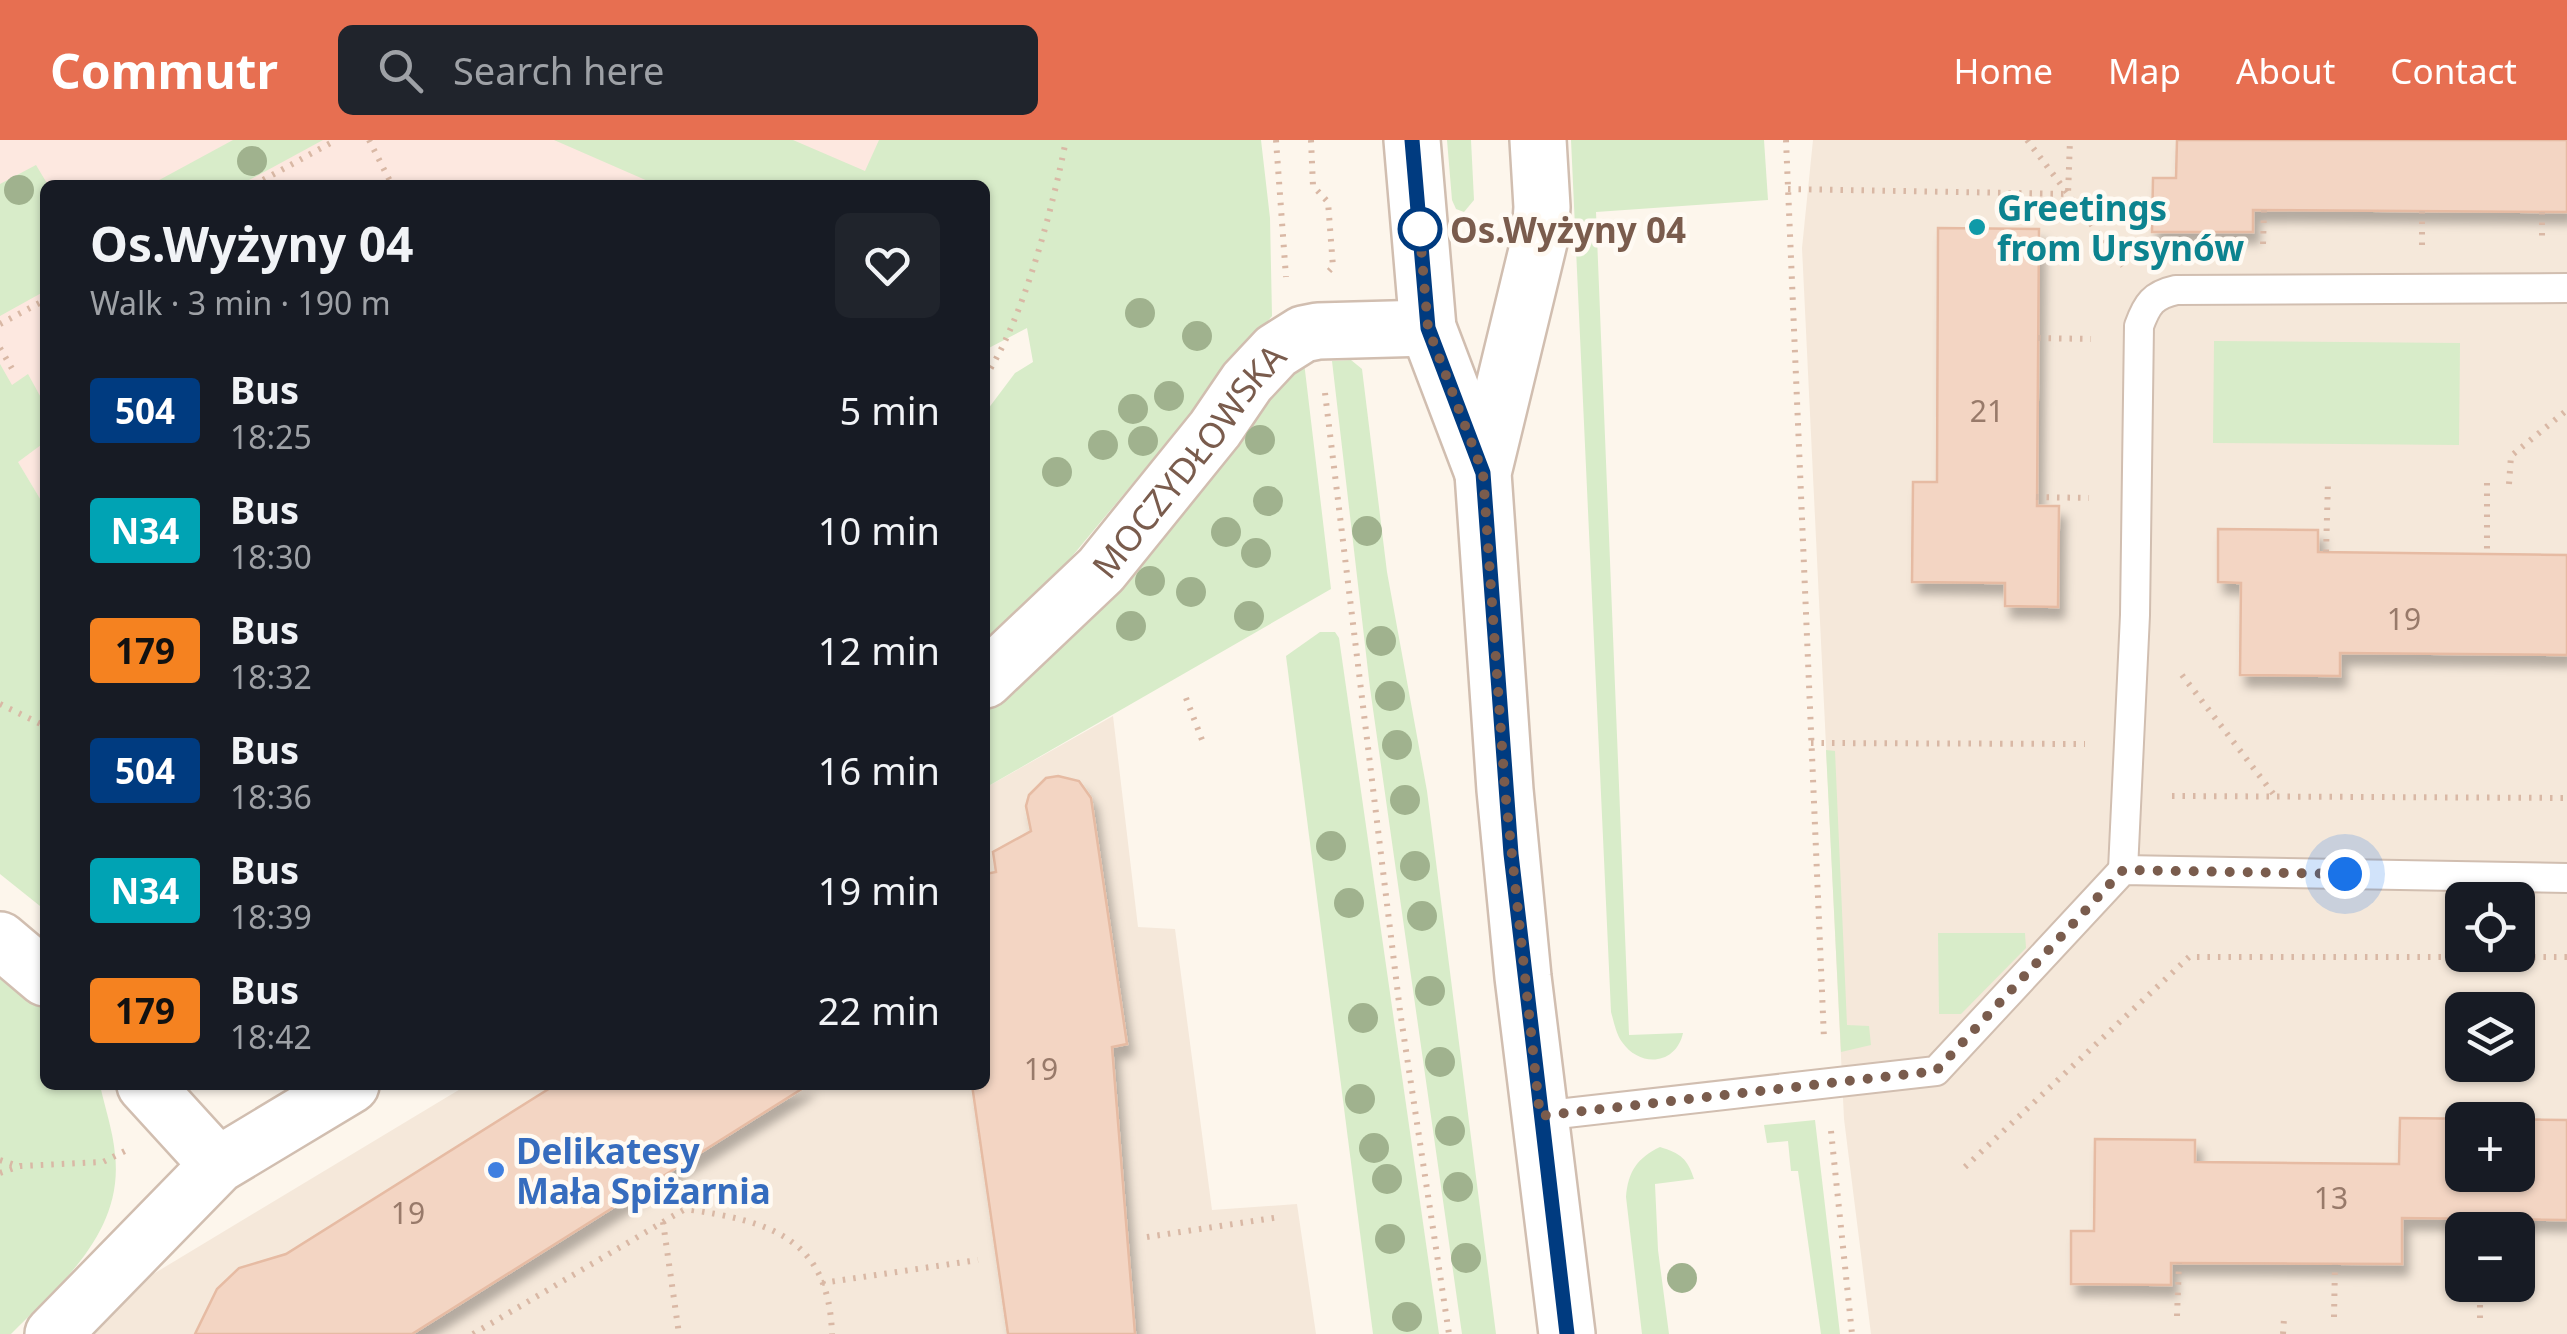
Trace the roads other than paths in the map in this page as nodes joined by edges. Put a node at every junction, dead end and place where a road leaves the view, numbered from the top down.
1 (1412, 140) edge
2 (1538, 140) edge
3 (2567, 288) edge
4 (1428, 328) junction
5 (1483, 473) junction
6 (990, 675) edge
7 (2123, 870) junction
8 (2567, 878) edge
9 (0, 940) edge
10 (40, 974) edge
11 (344, 1090) edge
12 (162, 1105) edge
13 (1540, 1116) junction
14 (218, 1165) junction
15 (53, 1334) edge
16 (1567, 1334) edge

1 - 4 street
2 - 5 street
3 - 7 lane
4 - 5 street
4 - 6 street, MOCZYDŁOWSKA
5 - 13 street
7 - 8 lane
7 - 13 lane
9 - 10 street
11 - 14 street
12 - 14 street
13 - 16 street
14 - 15 street

